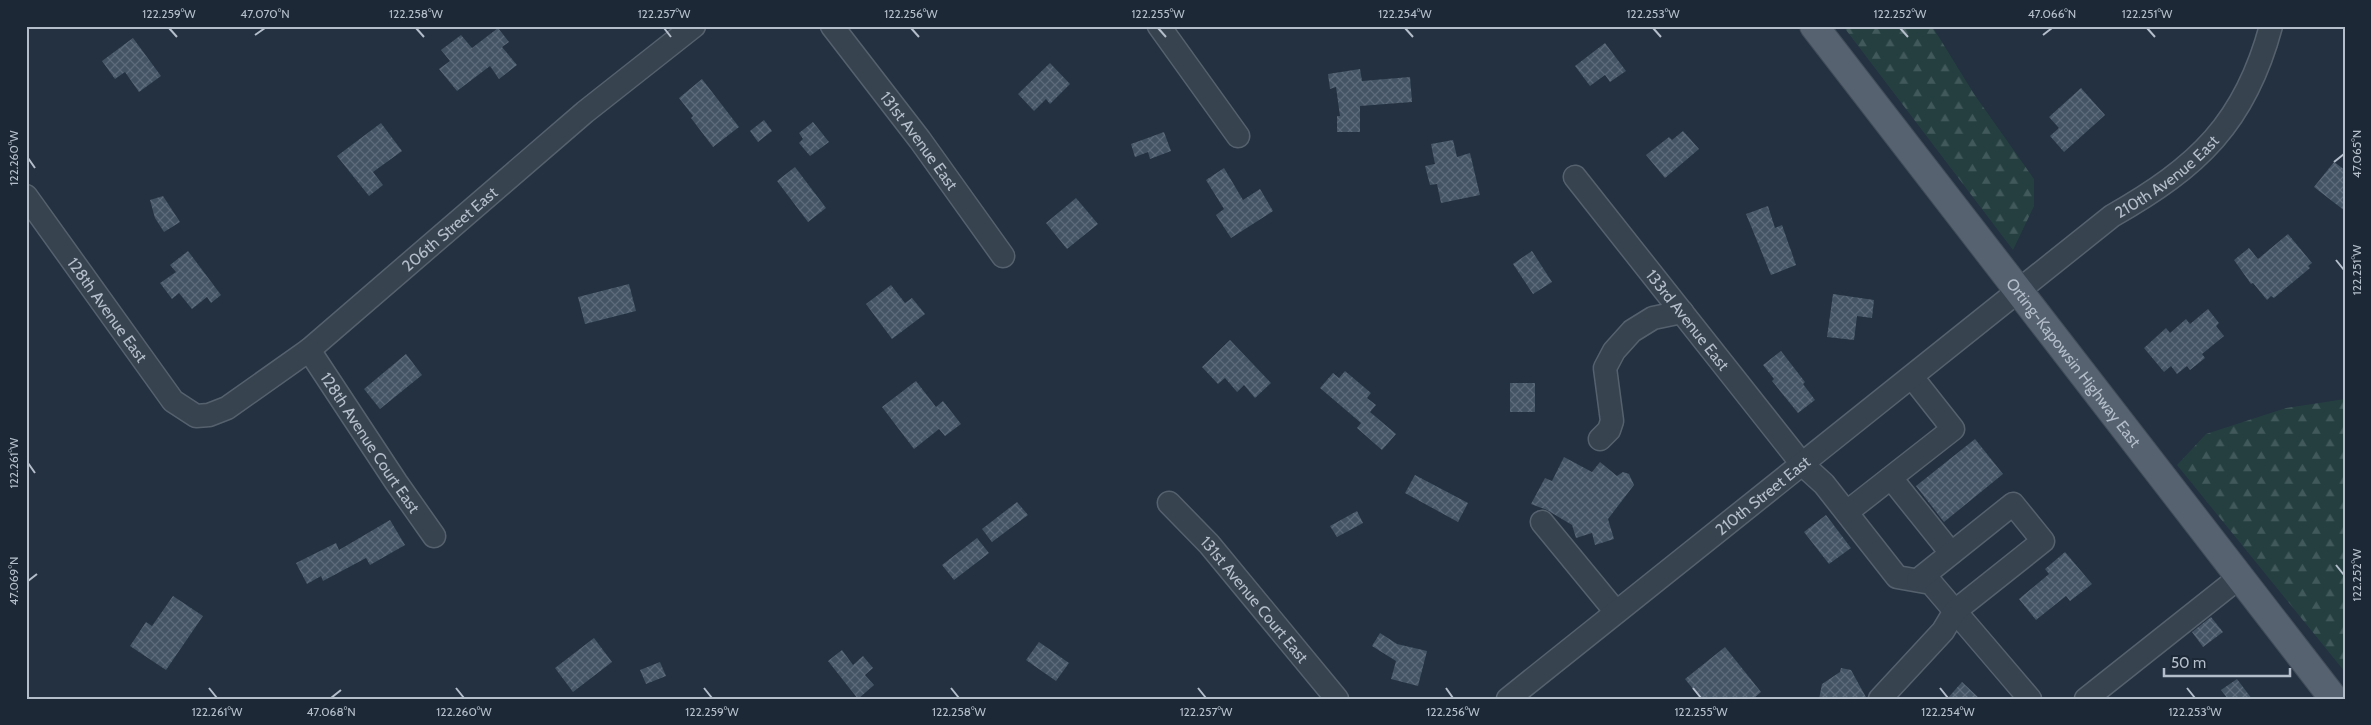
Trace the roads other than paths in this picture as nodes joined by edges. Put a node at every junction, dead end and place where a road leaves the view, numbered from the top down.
1 (694, 26) edge
2 (832, 26) edge
3 (1159, 26) edge
4 (1814, 26) edge
5 (2271, 26) edge
6 (1238, 136) dead end
7 (1575, 176) dead end
8 (26, 196) edge
9 (1003, 256) dead end
10 (2018, 293) junction
11 (1682, 312) junction
12 (309, 350) junction
13 (1912, 377) junction
14 (196, 416) joint
15 (1600, 439) dead end
16 (1802, 464) junction
17 (1891, 478) junction
18 (1169, 503) dead end
19 (1847, 512) junction
20 (1542, 522) dead end
21 (434, 536) dead end
22 (1952, 553) junction
23 (2240, 576) junction
24 (1918, 580) junction
25 (1955, 611) junction
26 (1616, 612) junction
27 (1509, 698) edge
28 (1337, 699) edge
29 (1880, 699) edge
30 (2030, 699) edge
31 (2087, 699) edge
32 (2334, 699) edge

1 - 12 street, 206th Street East
2 - 9 street, 131st Avenue East
3 - 6 street
4 - 10 main road, Orting-Kapowsin Highway East
5 - 10 street, 210th Avenue East
7 - 11 street, 133rd Avenue East
8 - 14 street, 128th Avenue East
10 - 13 street, 210th Street East
10 - 23 main road, Orting-Kapowsin Highway East
11 - 15 street
11 - 16 street, 133rd Avenue East
12 - 14 street, 206th Street East
12 - 21 street, 128th Avenue Court East
13 - 16 street, 210th Street East
13 - 17 street
16 - 19 street, 133rd Avenue East
16 - 26 street, 210th Street East
17 - 19 street
17 - 22 street
18 - 28 street, 131st Avenue Court East
19 - 24 street, 133rd Avenue East
20 - 26 street
22 - 24 street
22 - 25 street
23 - 31 street
23 - 32 main road, Orting-Kapowsin Highway East
24 - 25 street, 133rd Avenue East
25 - 29 street
25 - 30 street, 133rd Avenue East
26 - 27 street, 210th Street East

